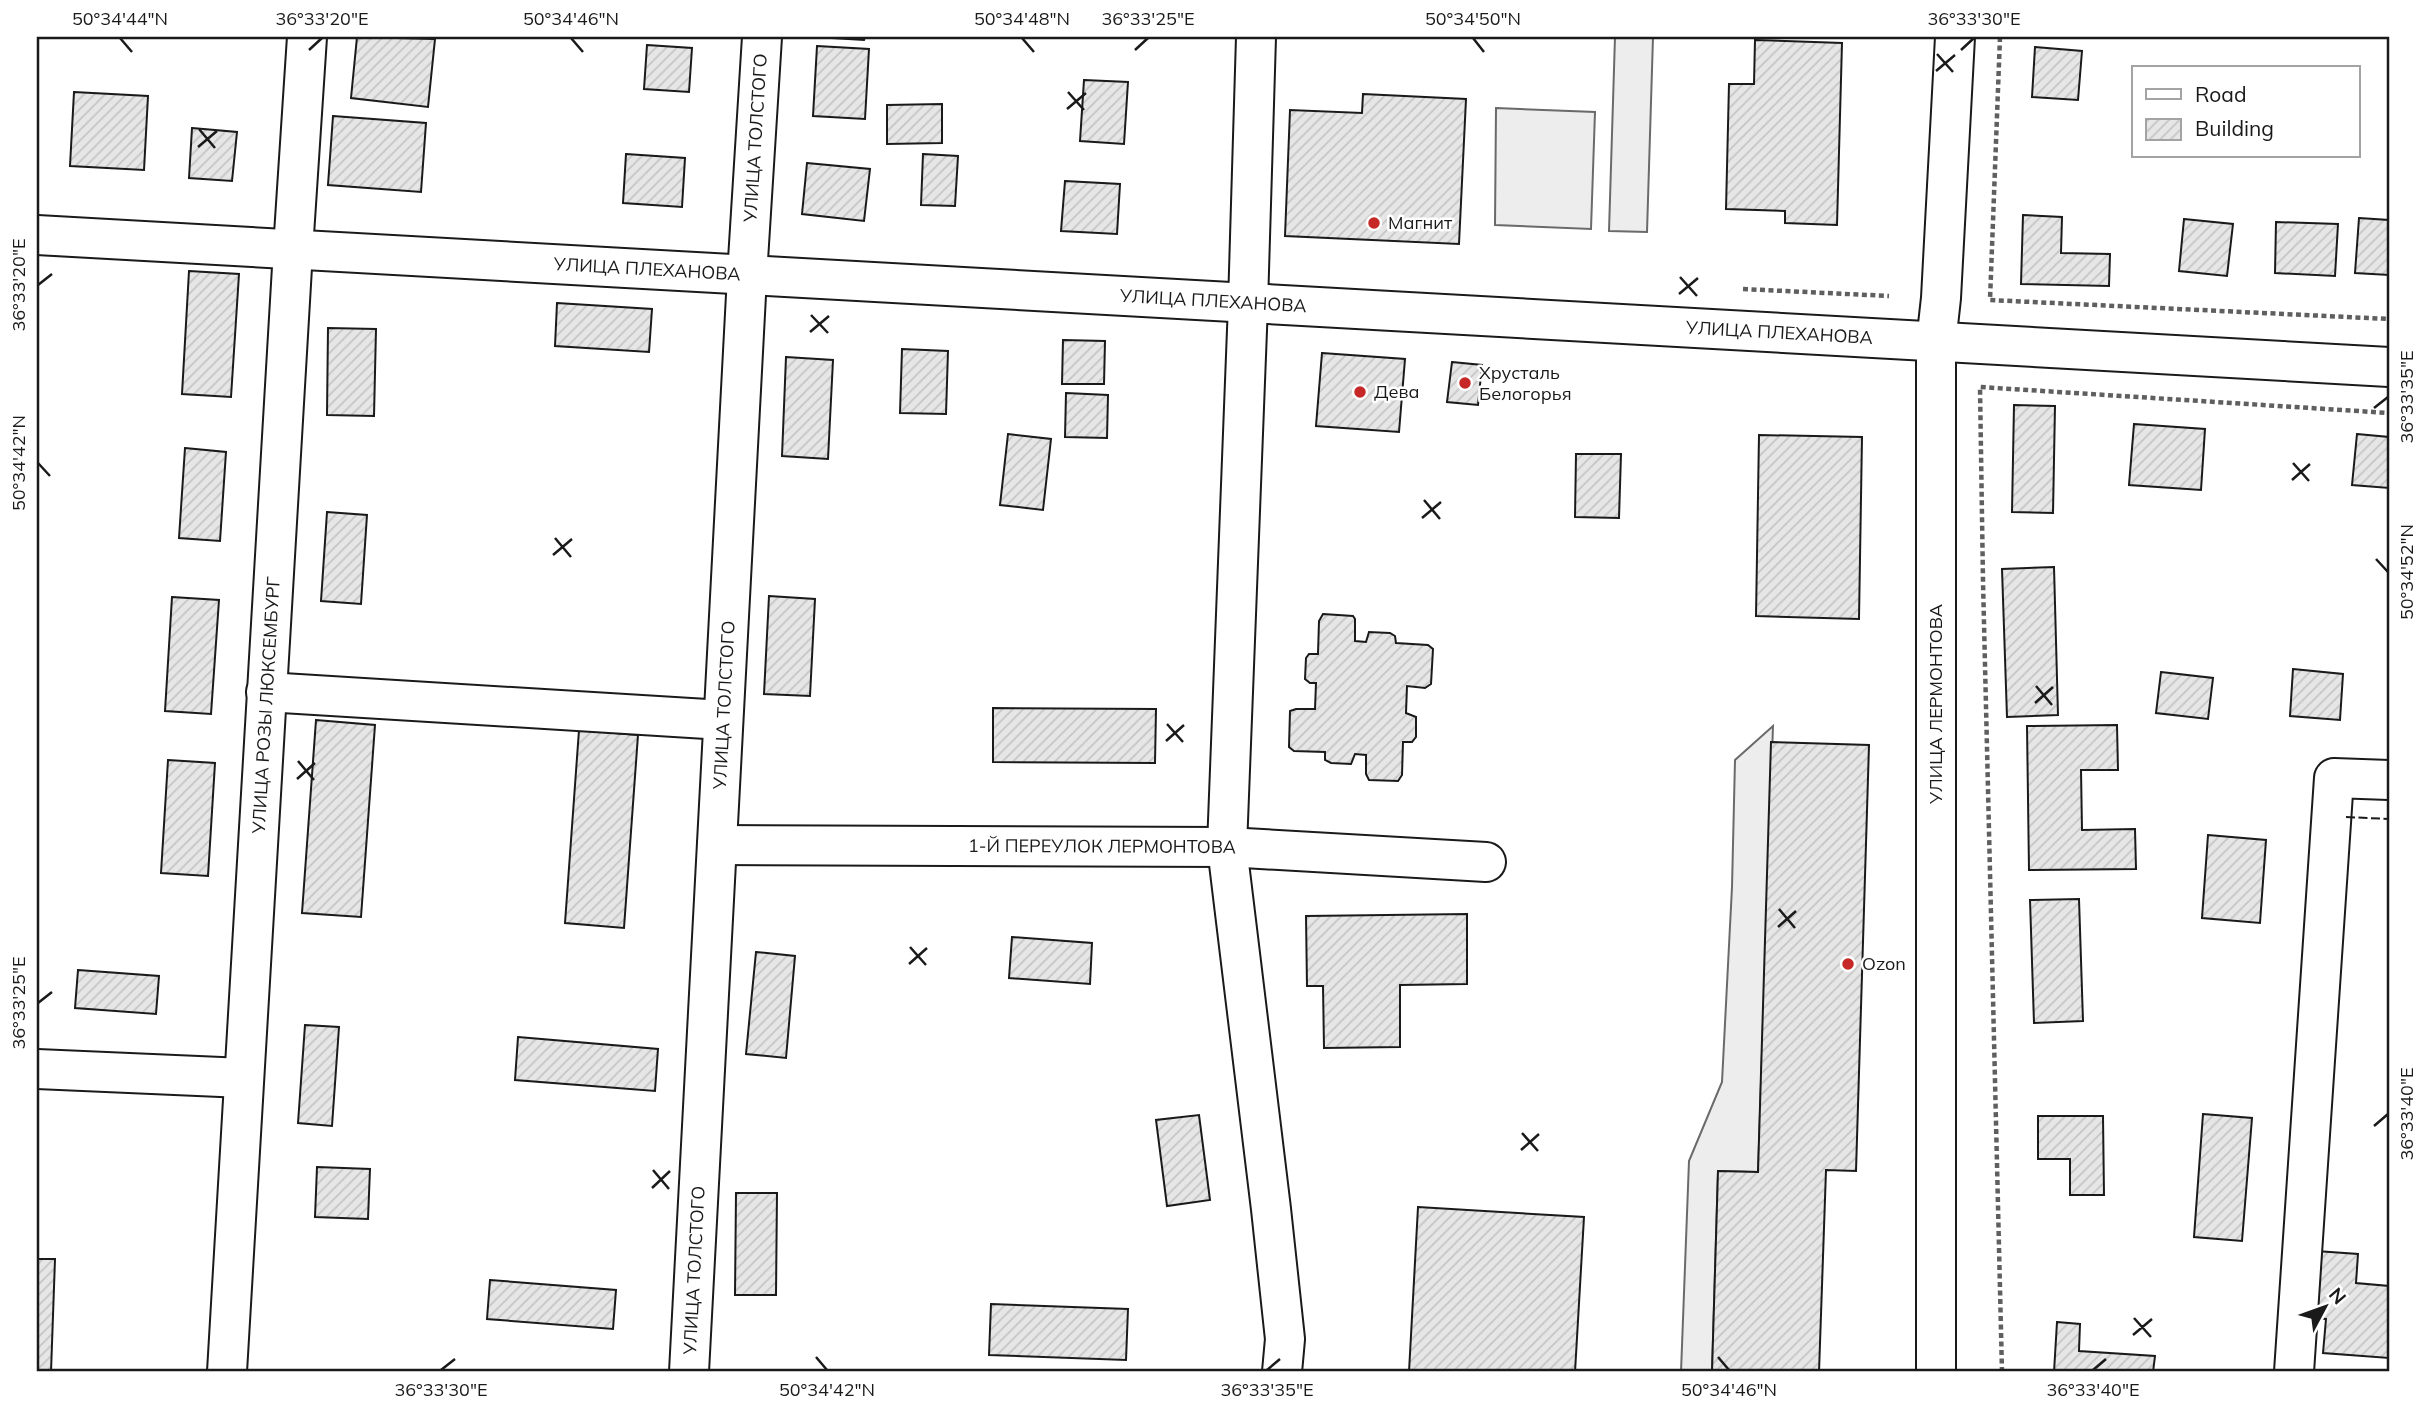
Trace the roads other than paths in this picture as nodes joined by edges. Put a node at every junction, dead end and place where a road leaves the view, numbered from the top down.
1 (307, 37) edge
2 (762, 37) edge
3 (1256, 37) edge
4 (1955, 37) edge
5 (37, 235) edge
6 (293, 250) junction
7 (747, 276) junction
8 (1248, 303) junction
9 (1936, 343) junction
10 (2389, 367) edge
11 (266, 692) junction
12 (723, 720) junction
13 (2389, 780) edge
14 (717, 845) junction
15 (1227, 847) junction
16 (1486, 862) dead end
17 (37, 1069) edge
18 (244, 1078) junction
19 (227, 1372) edge
20 (689, 1372) edge
21 (1282, 1372) edge
22 (1936, 1372) edge
23 (2294, 1372) edge

1 - 6 street, УЛИЦА РОЗЫ ЛЮКСЕМБУРГ
2 - 7 street, УЛИЦА ТОЛСТОГО
3 - 8 street
4 - 9 street, УЛИЦА ЛЕРМОНТОВА
5 - 6 street, УЛИЦА ПЛЕХАНОВА
6 - 7 street, УЛИЦА ПЛЕХАНОВА
6 - 11 street, УЛИЦА РОЗЫ ЛЮКСЕМБУРГ
7 - 8 street, УЛИЦА ПЛЕХАНОВА
7 - 12 street, УЛИЦА ТОЛСТОГО
8 - 9 street, УЛИЦА ПЛЕХАНОВА
8 - 15 street
9 - 10 street, УЛИЦА ПЛЕХАНОВА
9 - 22 street, УЛИЦА ЛЕРМОНТОВА
11 - 12 street
11 - 18 street, УЛИЦА РОЗЫ ЛЮКСЕМБУРГ
12 - 14 street, УЛИЦА ТОЛСТОГО
13 - 23 street
14 - 15 street, 1-Й ПЕРЕУЛОК ЛЕРМОНТОВА
14 - 20 street, УЛИЦА ТОЛСТОГО
15 - 16 street, 1-Й ПЕРЕУЛОК ЛЕРМОНТОВА
15 - 21 street
17 - 18 street
18 - 19 street, УЛИЦА РОЗЫ ЛЮКСЕМБУРГ

